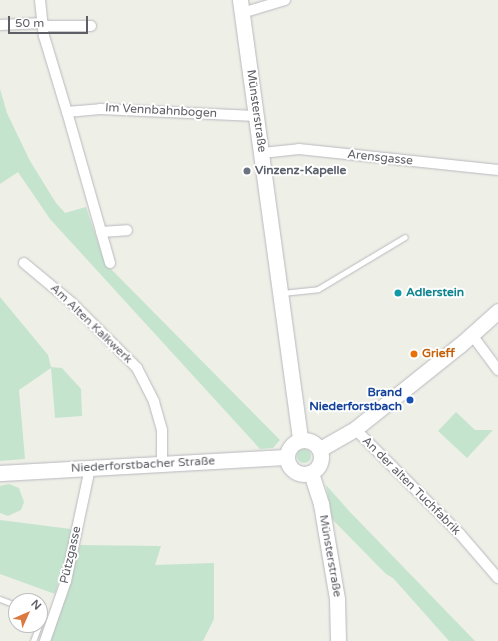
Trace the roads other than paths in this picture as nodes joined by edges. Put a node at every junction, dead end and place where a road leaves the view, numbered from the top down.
1 (40, 0) edge
2 (285, 0) edge
3 (241, 7) edge
4 (43, 24) junction
5 (0, 25) edge
6 (92, 26) dead end
7 (66, 112) junction
8 (256, 116) junction
9 (262, 153) junction
10 (498, 170) edge
11 (127, 230) dead end
12 (101, 232) junction
13 (404, 237) dead end
14 (24, 263) dead end
15 (110, 263) dead end
16 (279, 293) junction
17 (498, 311) edge
18 (472, 335) junction
19 (498, 370) edge
20 (355, 429) junction
21 (300, 440) junction
22 (320, 449) junction
23 (287, 457) junction
24 (162, 463) junction
25 (90, 468) junction
26 (0, 473) edge
27 (311, 473) junction
28 (498, 578) edge
29 (45, 641) edge
30 (338, 641) edge

1 - 4 street
2 - 3 street
3 - 8 street, Münsterstraße
4 - 5 street
4 - 6 street
4 - 7 street
7 - 8 street, Im Vennbahnbogen
7 - 12 street
8 - 9 street, Münsterstraße
9 - 10 street, Arensgasse
9 - 16 street, Münsterstraße
11 - 12 street
12 - 15 street
13 - 16 lane
14 - 24 street, Am Alten Kalkwerk
16 - 21 street, Münsterstraße
17 - 18 street
18 - 19 street
18 - 20 street
20 - 22 street
20 - 28 street, An der alten Tuchfabrik
21 - 22 street
21 - 23 street
22 - 27 street
23 - 24 street, Niederforstbacher Straße
23 - 27 street
24 - 25 street, Niederforstbacher Straße
25 - 26 street, Niederforstbacher Straße
25 - 29 street, Pützgasse
27 - 30 street, Münsterstraße

